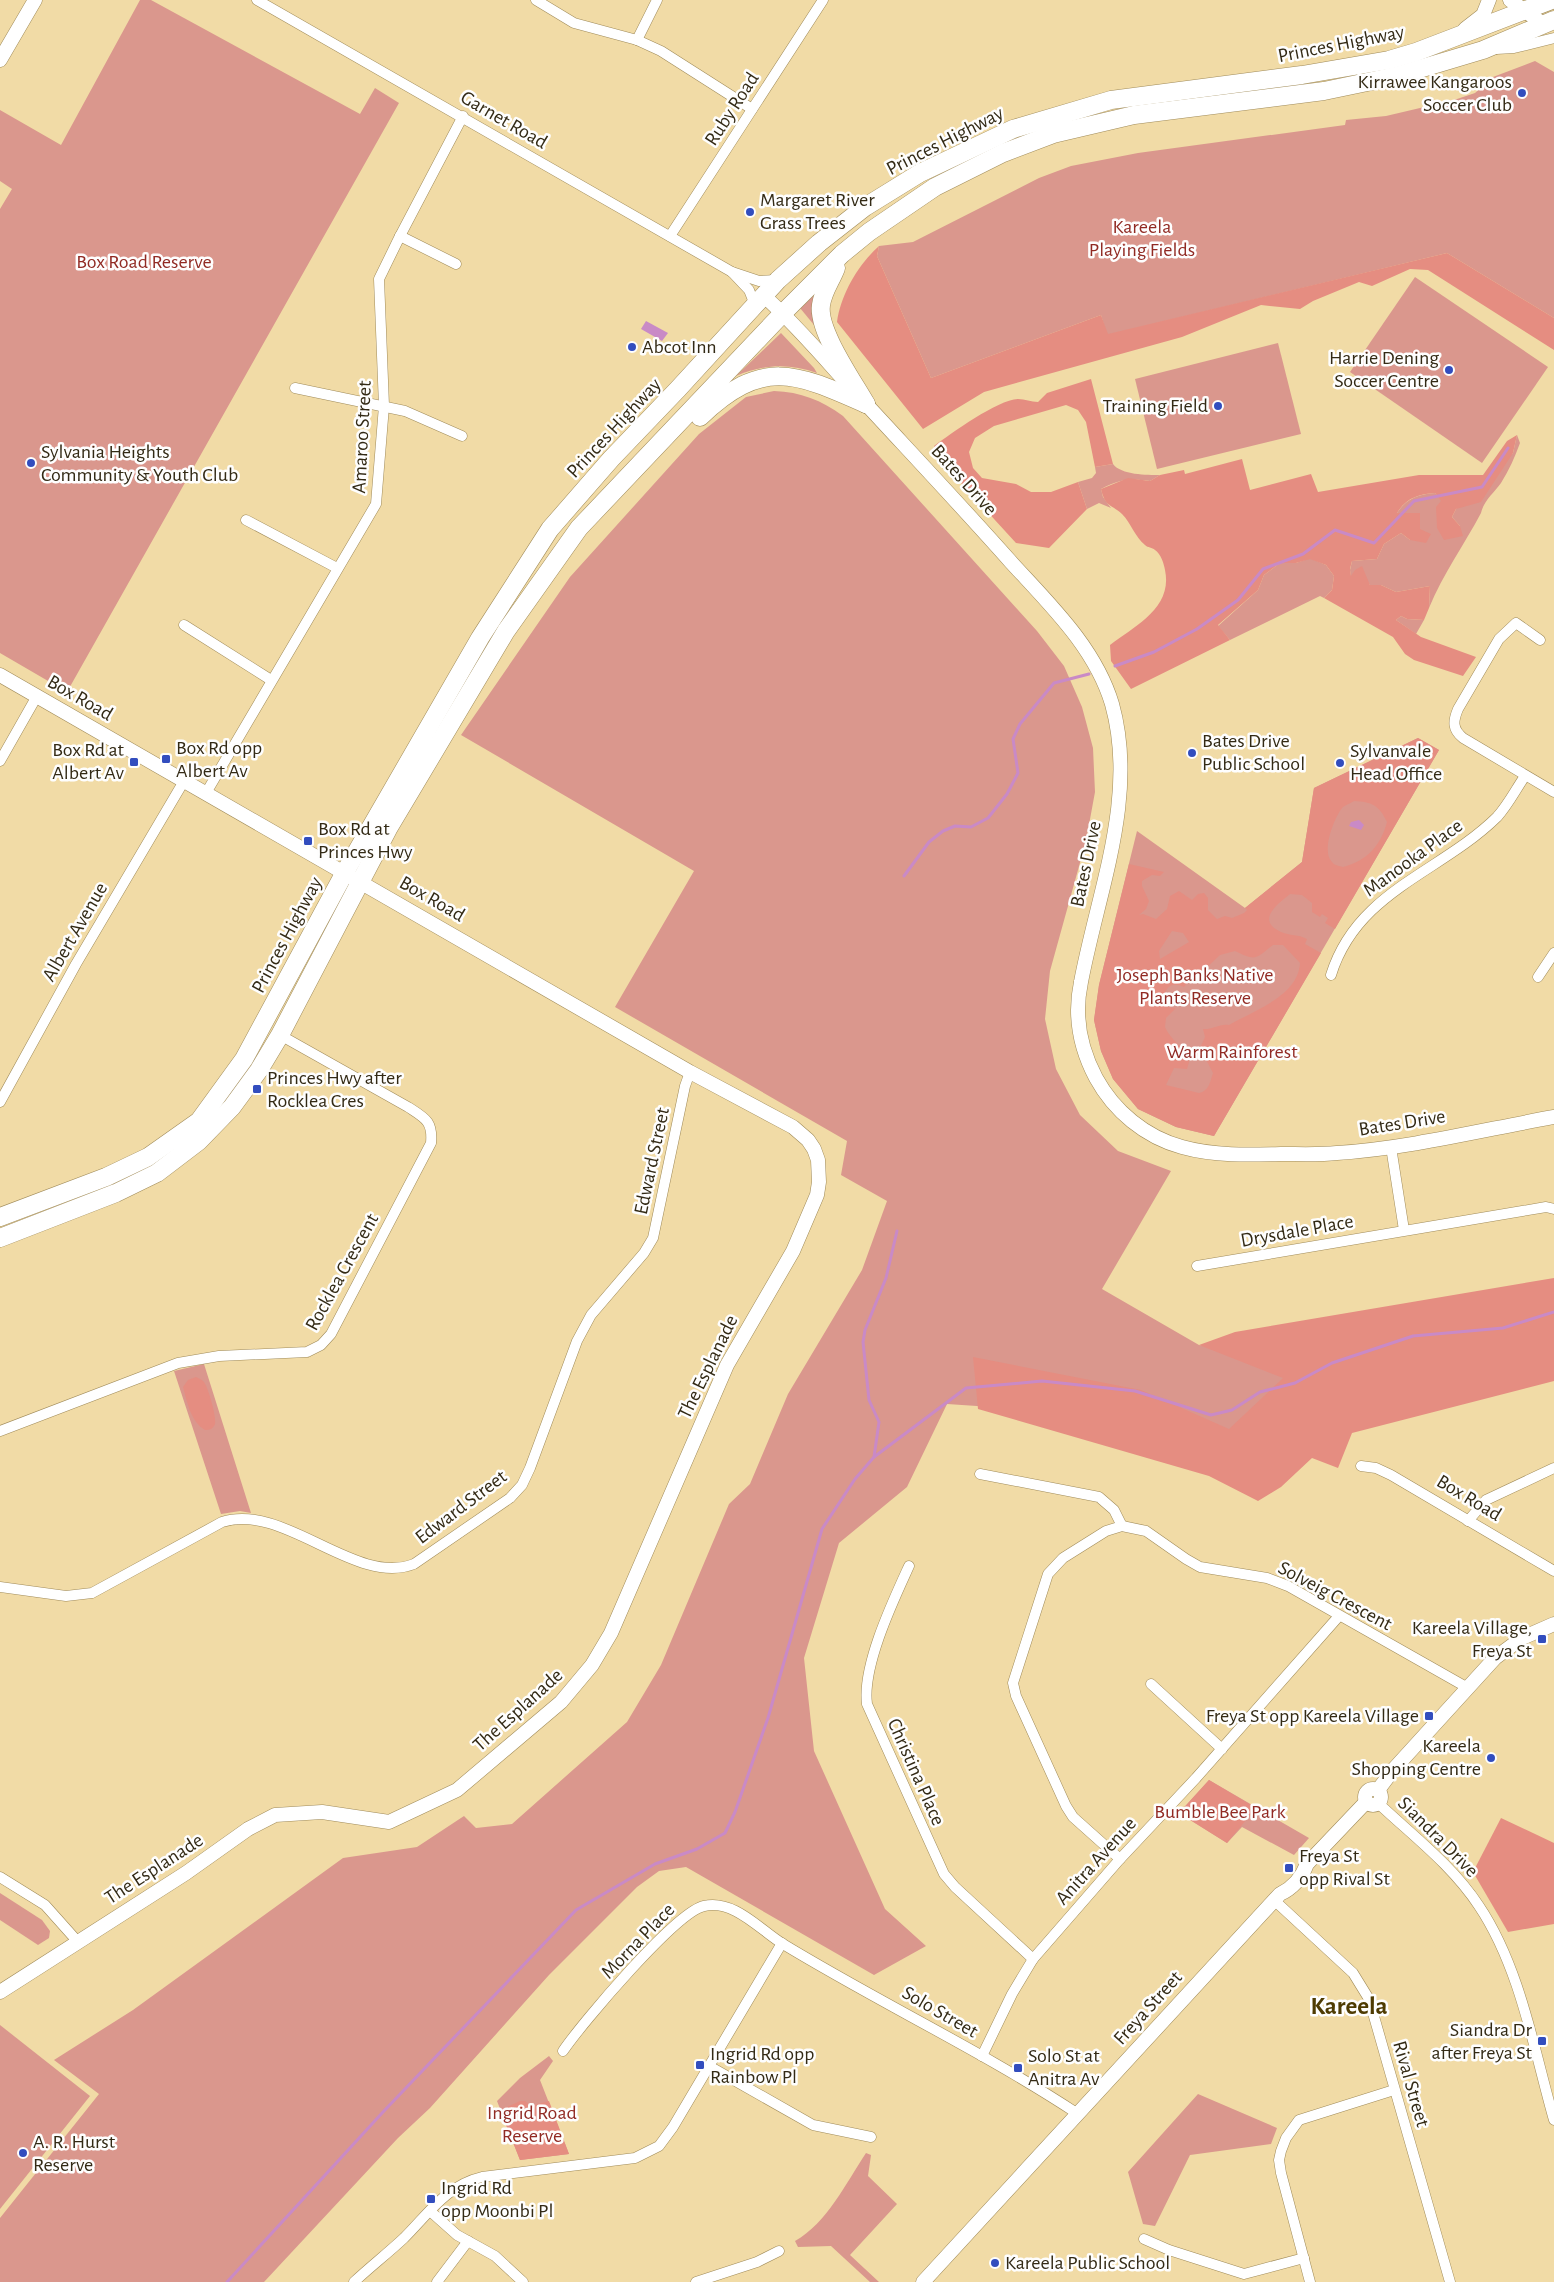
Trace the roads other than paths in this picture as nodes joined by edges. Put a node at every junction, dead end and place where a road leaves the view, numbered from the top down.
1 (35, 0) edge
2 (257, 0) edge
3 (536, 0) edge
4 (657, 0) edge
5 (823, 0) edge
6 (1489, 0) edge
7 (1510, 0) edge
8 (1552, 0) edge
9 (1530, 6) edge
10 (1549, 22) edge
11 (1455, 38) junction
12 (1554, 38) edge
13 (638, 40) junction
14 (1484, 50) junction
15 (0, 60) edge
16 (752, 109) junction
17 (463, 116) junction
18 (400, 236) junction
19 (670, 236) junction
20 (842, 254) junction
21 (456, 264) dead end
22 (732, 272) junction
23 (778, 280) junction
24 (760, 300) junction
25 (783, 313) junction
26 (295, 388) dead end
27 (866, 404) junction
28 (384, 406) junction
29 (674, 428) junction
30 (462, 436) dead end
31 (246, 520) dead end
32 (337, 568) junction
33 (184, 625) dead end
34 (1540, 640) dead end
35 (0, 675) edge
36 (271, 680) junction
37 (37, 696) junction
38 (0, 761) edge
39 (1525, 776) junction
40 (184, 781) junction
41 (1554, 792) edge
42 (206, 793) junction
43 (353, 877) junction
44 (1554, 953) edge
45 (1331, 974) dead end
46 (1538, 977) dead end
47 (280, 1035) junction
48 (690, 1072) junction
49 (0, 1102) edge
50 (1554, 1117) edge
51 (793, 1127) joint
52 (1391, 1147) junction
53 (1554, 1208) edge
54 (0, 1217) edge
55 (1404, 1230) junction
56 (0, 1238) edge
57 (1197, 1266) dead end
58 (0, 1431) edge
59 (1361, 1466) dead end
60 (1554, 1468) edge
61 (980, 1474) dead end
62 (1468, 1521) junction
63 (1122, 1526) junction
64 (909, 1566) dead end
65 (1554, 1571) edge
66 (0, 1587) edge
67 (1340, 1616) junction
68 (1554, 1624) edge
69 (1151, 1684) dead end
70 (1468, 1688) junction
71 (1222, 1749) junction
72 (1374, 1798) junction
73 (1120, 1859) junction
74 (0, 1877) edge
75 (1277, 1897) junction
76 (78, 1942) junction
77 (782, 1944) junction
78 (1033, 1959) junction
79 (0, 1992) edge
80 (563, 2051) dead end
81 (982, 2056) junction
82 (709, 2066) junction
83 (1394, 2090) junction
84 (1078, 2114) junction
85 (1554, 2120) edge
86 (871, 2137) dead end
87 (430, 2211) junction
88 (1144, 2238) dead end
89 (468, 2242) junction
90 (779, 2251) dead end
91 (1304, 2258) junction
92 (354, 2282) edge
93 (437, 2282) edge
94 (523, 2282) edge
95 (696, 2282) edge
96 (923, 2282) edge
97 (1310, 2282) edge
98 (1450, 2282) edge

1 - 15 street
2 - 17 street, Garnet Road
3 - 13 street
4 - 13 street
5 - 16 street, Ruby Road
6 - 11 street
7 - 9 street
8 - 9 highway, Princes Highway
9 - 10 street
9 - 11 highway, Princes Highway
10 - 14 highway, Princes Highway
11 - 23 highway, Princes Highway
12 - 14 street
13 - 16 street
14 - 20 highway, Princes Highway
16 - 19 street, Ruby Road
17 - 18 street, Amaroo Street
17 - 19 street, Garnet Road
18 - 21 street
18 - 28 street, Amaroo Street
19 - 22 street, Garnet Road
20 - 25 highway, Princes Highway
20 - 27 highway
22 - 23 street, Garnet Road
22 - 24 street, Garnet Road
23 - 24 highway, Princes Highway
24 - 25 street, Bates Drive
24 - 43 highway, Princes Highway
25 - 27 street, Bates Drive
25 - 29 highway, Princes Highway
26 - 28 street
27 - 29 highway
27 - 52 street, Bates Drive
28 - 30 street
28 - 32 street, Amaroo Street
29 - 43 highway, Princes Highway
31 - 32 street
32 - 36 street, Amaroo Street
33 - 36 street
34 - 39 street
35 - 37 street, Box Road
36 - 42 street, Amaroo Street
37 - 38 street
37 - 40 street, Box Road
39 - 41 street
39 - 45 street, Manooka Place
40 - 42 street, Box Road
40 - 49 street, Albert Avenue
42 - 43 street, Box Road
43 - 47 highway, Princes Highway
43 - 48 street, Box Road
43 - 54 highway, Princes Highway
44 - 46 street
47 - 56 highway, Princes Highway
47 - 58 street, Rocklea Crescent
48 - 51 street, Box Road
48 - 66 street, Edward Street
50 - 52 street, Bates Drive
51 - 76 street, The Esplanade
52 - 55 street
53 - 55 street, Drysdale Place
55 - 57 street, Drysdale Place
59 - 62 street, Box Road
60 - 62 street
61 - 63 street
62 - 65 street, Box Road
63 - 67 street, Solveig Crescent
63 - 73 street
64 - 78 street, Christina Place
67 - 70 street, Solveig Crescent
67 - 71 street, Anitra Avenue
68 - 70 street, Freya Street
69 - 71 street
70 - 72 street, Freya Street
71 - 73 street, Anitra Avenue
72 - 75 street, Freya Street
72 - 85 street, Siandra Drive
73 - 78 street, Anitra Avenue
74 - 76 street
75 - 83 street, Rival Street
75 - 84 street, Freya Street
76 - 79 street, The Esplanade
77 - 80 street, Morna Place
77 - 81 street, Solo Street
77 - 82 street
78 - 81 street, Anitra Avenue
81 - 84 street, Solo Street
82 - 86 street
82 - 87 street
83 - 91 street
83 - 98 street, Rival Street
84 - 96 street, Freya Street
87 - 89 street
87 - 92 street
88 - 91 street
89 - 93 street
89 - 94 street
90 - 95 street
91 - 97 street

